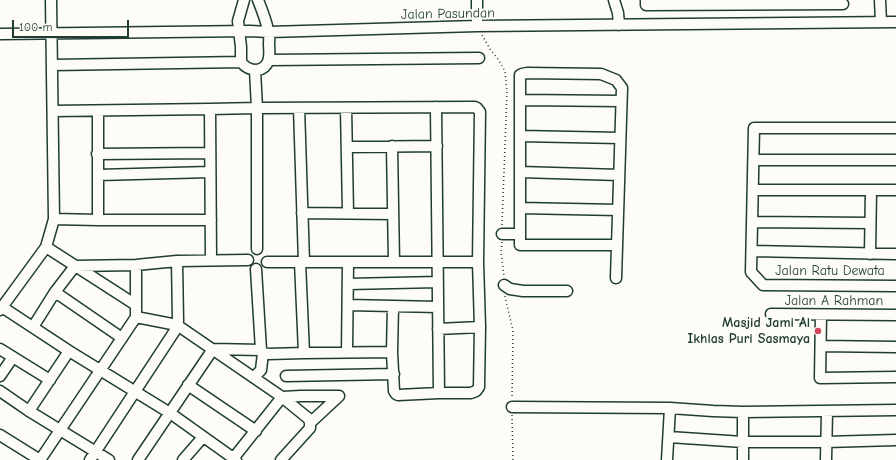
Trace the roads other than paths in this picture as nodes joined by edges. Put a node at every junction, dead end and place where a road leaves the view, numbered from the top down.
1 (52, 0) edge
2 (244, 0) edge
3 (258, 0) edge
4 (477, 0) edge
5 (614, 0) edge
6 (646, 0) edge
7 (880, 0) edge
8 (843, 4) dead end
9 (881, 22) junction
10 (896, 22) edge
11 (619, 25) junction
12 (477, 26) junction
13 (239, 31) junction
14 (269, 32) junction
15 (52, 33) junction
16 (0, 34) edge
17 (479, 58) dead end
18 (269, 60) junction
19 (241, 62) junction
20 (53, 65) junction
21 (255, 70) junction
22 (520, 100) junction
23 (621, 101) junction
24 (436, 107) junction
25 (256, 108) junction
26 (299, 108) junction
27 (346, 108) junction
28 (210, 109) junction
29 (53, 111) junction
30 (98, 111) junction
31 (896, 128) edge
32 (520, 136) junction
33 (620, 138) junction
34 (392, 146) junction
35 (436, 146) junction
36 (347, 147) junction
37 (210, 153) junction
38 (97, 154) junction
39 (754, 160) junction
40 (896, 160) edge
41 (210, 172) junction
42 (520, 172) junction
43 (98, 175) junction
44 (619, 175) junction
45 (753, 190) junction
46 (871, 190) junction
47 (896, 190) edge
48 (520, 208) junction
49 (618, 210) junction
50 (302, 213) junction
51 (348, 213) junction
52 (393, 214) junction
53 (54, 219) junction
54 (98, 220) junction
55 (211, 220) junction
56 (752, 222) junction
57 (870, 223) junction
58 (502, 234) dead end
59 (520, 234) junction
60 (617, 245) junction
61 (46, 248) junction
62 (257, 249) junction
63 (752, 251) junction
64 (870, 254) junction
65 (896, 254) edge
66 (211, 260) junction
67 (248, 260) junction
68 (177, 261) junction
69 (268, 262) junction
70 (302, 262) junction
71 (348, 262) junction
72 (394, 262) junction
73 (438, 262) junction
74 (478, 262) junction
75 (136, 265) junction
76 (75, 266) junction
77 (256, 269) junction
78 (616, 278) dead end
79 (438, 282) junction
80 (348, 284) junction
81 (504, 285) dead end
82 (896, 286) edge
83 (567, 291) dead end
84 (55, 292) junction
85 (136, 305) junction
86 (348, 305) junction
87 (393, 306) junction
88 (438, 307) junction
89 (1, 308) edge
90 (771, 314) dead end
91 (821, 315) junction
92 (896, 315) edge
93 (136, 317) junction
94 (177, 325) junction
95 (33, 327) junction
96 (480, 328) junction
97 (438, 330) junction
98 (122, 338) junction
99 (821, 346) junction
100 (896, 347) edge
101 (0, 349) edge
102 (213, 349) junction
103 (69, 351) junction
104 (262, 351) junction
105 (347, 352) junction
106 (392, 352) junction
107 (304, 353) junction
108 (13, 357) junction
109 (100, 369) junction
110 (394, 374) junction
111 (0, 376) edge
112 (286, 376) dead end
113 (254, 377) junction
114 (896, 378) edge
115 (50, 380) junction
116 (188, 385) junction
117 (0, 391) edge
118 (135, 391) junction
119 (439, 393) junction
120 (282, 397) junction
121 (512, 407) dead end
122 (670, 408) junction
123 (29, 410) junction
124 (896, 410) edge
125 (827, 411) junction
126 (743, 412) junction
127 (170, 413) junction
128 (310, 424) junction
129 (60, 430) junction
130 (256, 431) junction
131 (0, 435) edge
132 (203, 437) junction
133 (669, 437) junction
134 (896, 440) edge
135 (743, 442) junction
136 (826, 442) junction
137 (96, 451) junction
138 (234, 459) edge
139 (40, 460) edge
140 (90, 460) edge
141 (109, 460) edge
142 (138, 460) edge
143 (183, 460) edge
144 (281, 460) edge
145 (667, 460) edge
146 (743, 460) edge
147 (826, 460) edge

1 - 15 street
2 - 13 street
3 - 14 street
4 - 12 street
5 - 11 street
6 - 8 street
7 - 9 street
9 - 10 street, Jalan Pasundan
9 - 11 street, Jalan Pasundan
11 - 12 street, Jalan Pasundan
12 - 14 street, Jalan Pasundan
13 - 14 street, Jalan Pasundan
13 - 15 street, Jalan Pasundan
13 - 19 street
14 - 18 street
15 - 16 street, Jalan Pasundan
15 - 20 street
17 - 18 street
18 - 21 street
19 - 20 street
19 - 21 street
20 - 29 street
21 - 25 street
22 - 23 street
22 - 23 street
22 - 32 street
23 - 33 street
24 - 27 street
24 - 35 street
24 - 74 street
25 - 26 street
25 - 28 street
25 - 62 street
26 - 27 street
26 - 50 street
27 - 36 street
28 - 30 street
28 - 37 street
29 - 30 street
29 - 53 street
30 - 38 street
31 - 39 street
32 - 33 street
32 - 42 street
33 - 44 street
34 - 35 street
34 - 36 street
34 - 52 street
35 - 73 street
36 - 51 street
37 - 38 street
37 - 41 street
38 - 43 street
39 - 40 street
39 - 45 street
41 - 43 street
41 - 55 street
42 - 44 street
42 - 48 street
43 - 54 street
44 - 49 street
45 - 46 street
45 - 56 street
46 - 47 street
46 - 57 street
48 - 49 street
48 - 59 street
49 - 60 street
50 - 51 street
50 - 70 street
51 - 52 street
52 - 72 street
53 - 54 street
53 - 61 street
54 - 55 street
55 - 66 street
56 - 57 street
56 - 63 street
57 - 64 street
58 - 59 street
59 - 60 street
60 - 78 street
61 - 76 street
61 - 89 street
62 - 67 street
62 - 69 street
63 - 64 street
63 - 82 street, Jalan Ratu Dewata
64 - 65 street
66 - 67 street
66 - 68 street
67 - 77 street
68 - 75 street
68 - 94 street
69 - 70 street
69 - 77 street
70 - 71 street
70 - 107 street
71 - 72 street
71 - 80 street
72 - 73 street
73 - 74 street
73 - 79 street
74 - 96 street
75 - 76 street
75 - 85 street
76 - 84 street
76 - 85 street
77 - 104 street
79 - 80 street
79 - 88 street
80 - 86 street
81 - 83 street
84 - 95 street
84 - 98 street
85 - 93 street
86 - 87 street
86 - 105 street
87 - 88 street
87 - 106 street
88 - 97 street
89 - 95 street
90 - 91 street, Jalan A Rahman
91 - 92 street, Jalan A Rahman
91 - 99 street
93 - 94 street
93 - 98 street
94 - 102 street
94 - 118 street
95 - 103 street
96 - 97 street
96 - 119 street
97 - 119 street
98 - 109 street
99 - 100 street
99 - 114 street
101 - 108 street
102 - 104 street
102 - 113 street
102 - 116 street
103 - 109 street
103 - 115 street
104 - 107 street
104 - 113 street
105 - 106 street
105 - 107 street
106 - 110 street
108 - 111 street
108 - 115 street
109 - 118 street
109 - 129 street
110 - 112 street
110 - 119 street
113 - 120 street
115 - 123 street
116 - 127 street
116 - 130 street
117 - 123 street
118 - 127 street
118 - 137 street
120 - 128 street
120 - 128 street
120 - 130 street
121 - 122 street
122 - 126 street
122 - 133 street
123 - 129 street
124 - 125 street
125 - 126 street
125 - 136 street
126 - 135 street
127 - 132 street
127 - 142 street
128 - 144 street
129 - 137 street
129 - 139 street
130 - 138 street
131 - 139 street
132 - 138 street
132 - 143 street
133 - 135 street
133 - 145 street
134 - 136 street
135 - 136 street
135 - 146 street
136 - 147 street
137 - 140 street
137 - 141 street

